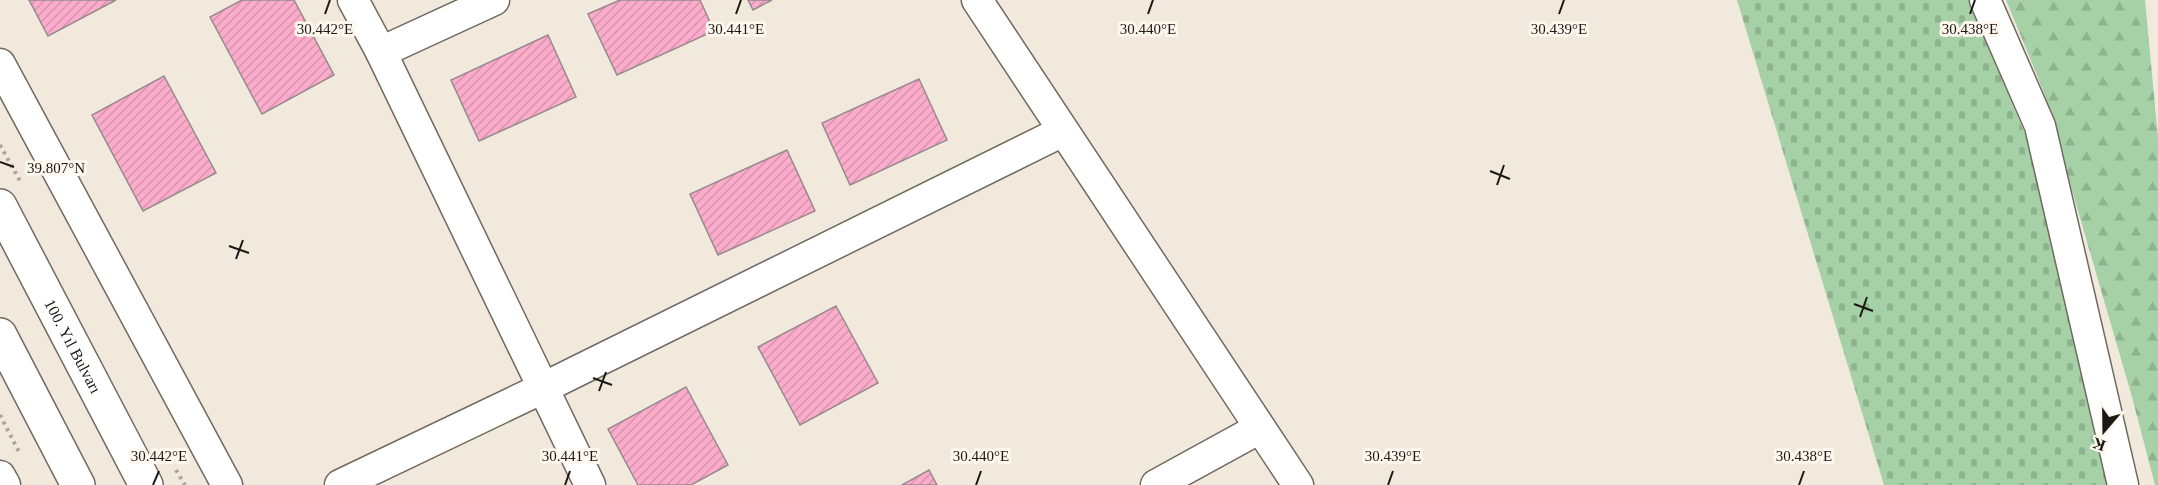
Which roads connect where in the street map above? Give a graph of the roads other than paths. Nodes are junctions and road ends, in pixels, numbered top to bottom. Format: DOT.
graph roads {
  1 [pos="353,0"];
  2 [pos="494,0"];
  3 [pos="977,0"];
  4 [pos="1985,0"];
  5 [pos="381,52"];
  6 [pos="0,64"];
  7 [pos="1063,131"];
  8 [pos="0,206"];
  9 [pos="0,335"];
  10 [pos="543,388"];
  11 [pos="1260,428"];
  12 [pos="0,476"];
  13 [pos="5,485"];
  14 [pos="78,485"];
  15 [pos="146,485"];
  16 [pos="227,485"];
  17 [pos="340,485"];
  18 [pos="590,485"];
  19 [pos="1156,485"];
  20 [pos="1298,485"];
  21 [pos="2123,485"];
  1 -- 5 [label="street"];
  2 -- 5 [label="street"];
  3 -- 7 [label="street"];
  4 -- 21 [label="street"];
  5 -- 10 [label="street"];
  6 -- 16 [label="street"];
  7 -- 10 [label="street"];
  7 -- 11 [label="street"];
  8 -- 15 [label="main road, 100. Yıl Bulvarı"];
  9 -- 14 [label="main road"];
  10 -- 17 [label="street"];
  10 -- 18 [label="street"];
  11 -- 19 [label="street"];
  11 -- 20 [label="street"];
  12 -- 13 [label="street"];
}
